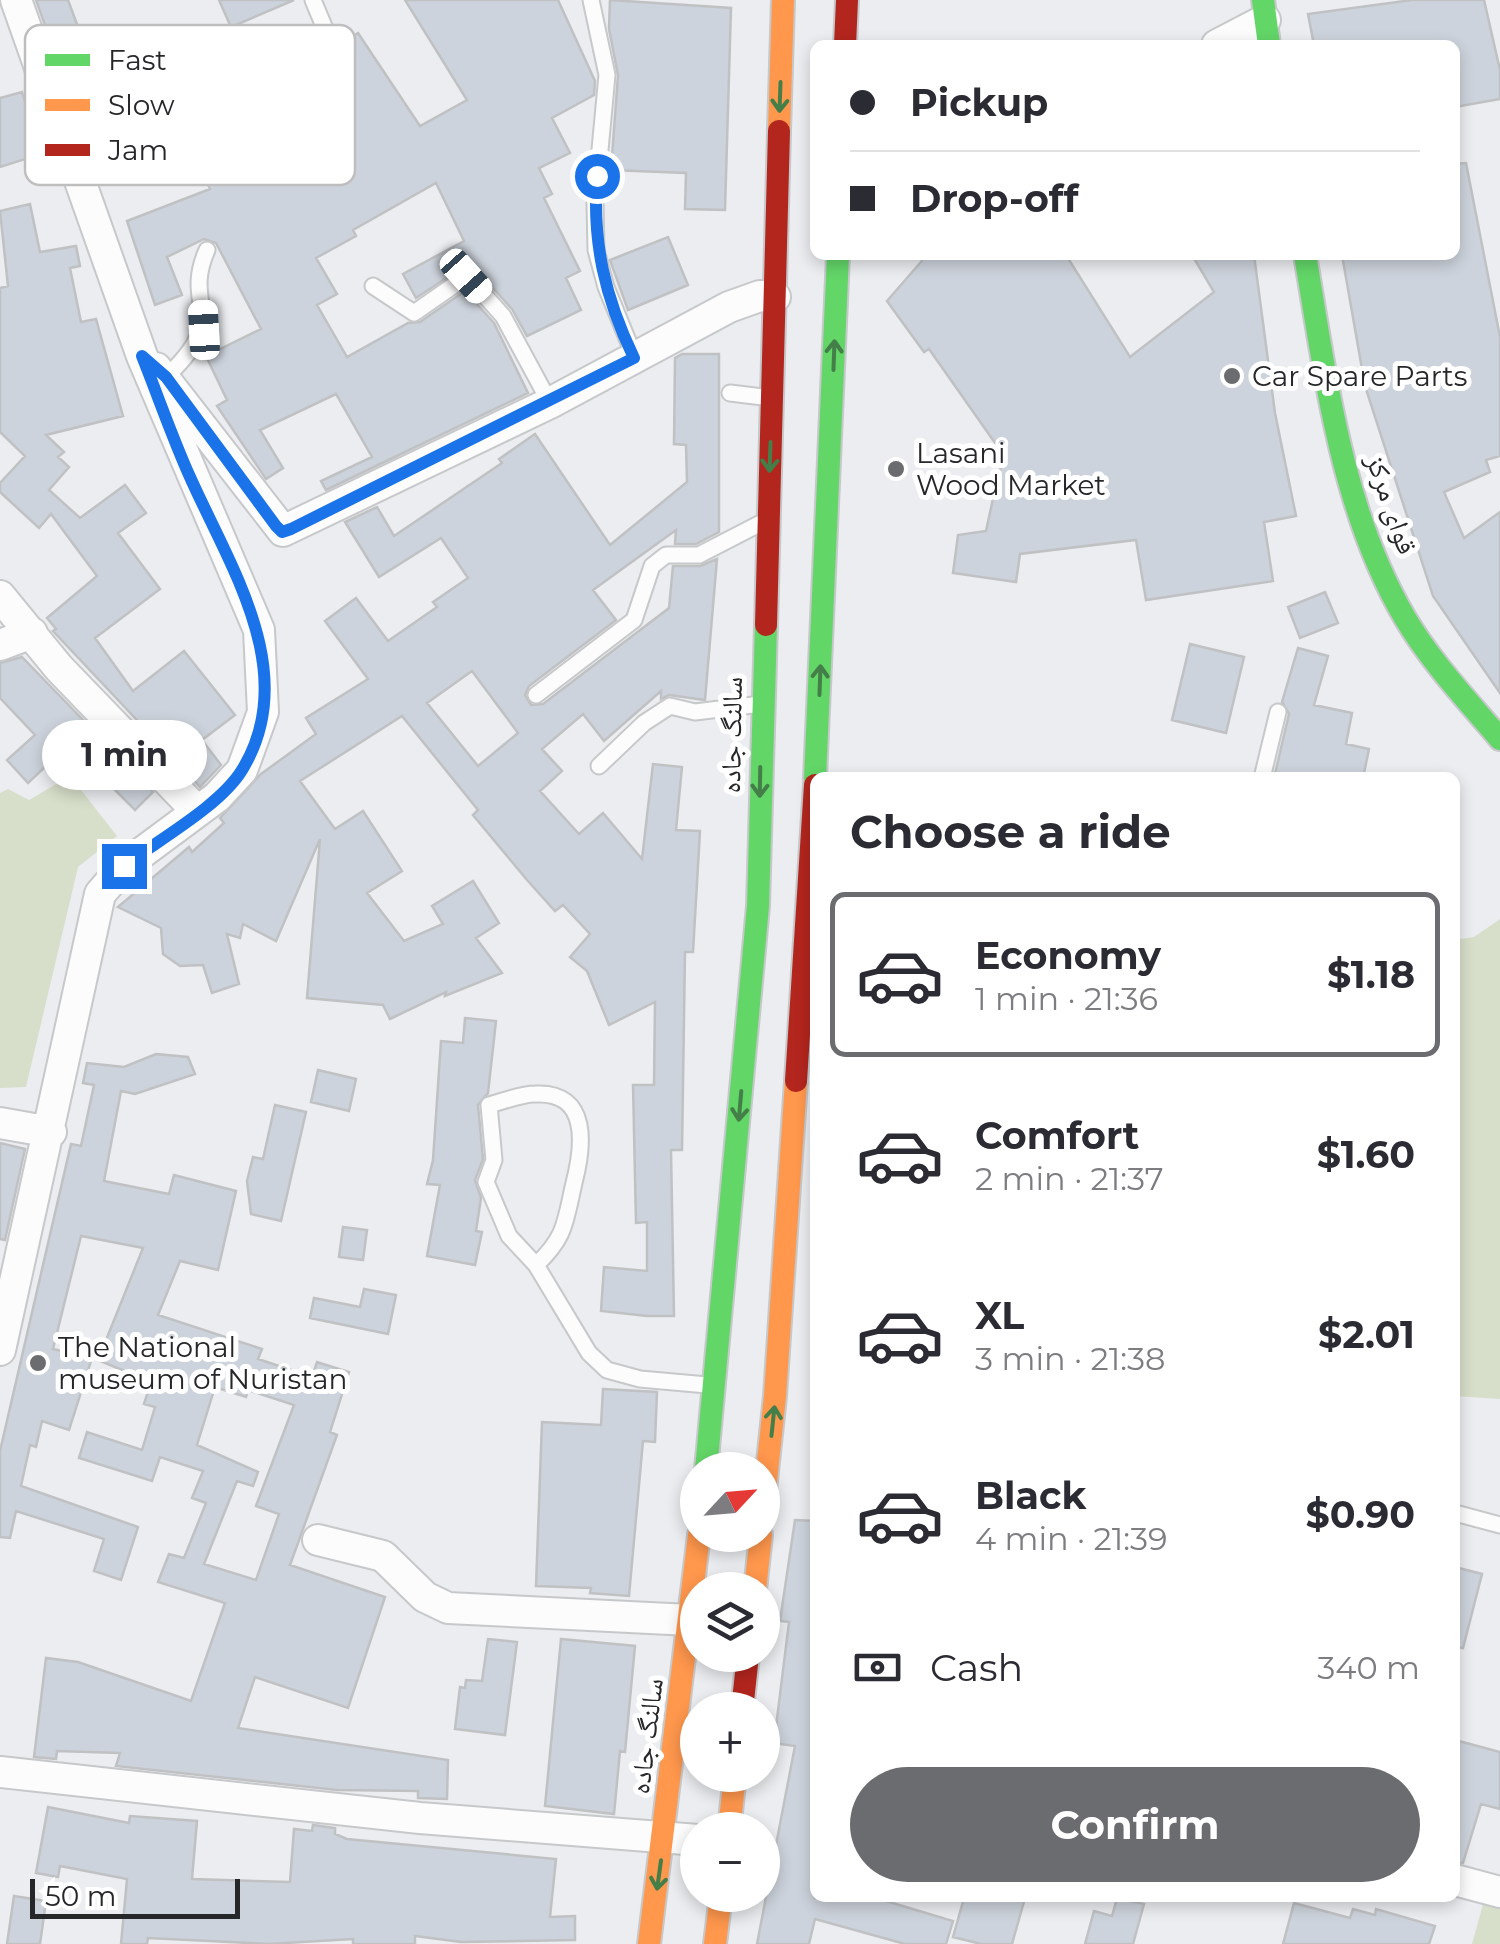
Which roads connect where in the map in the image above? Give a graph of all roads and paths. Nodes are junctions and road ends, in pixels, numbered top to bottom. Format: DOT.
graph roads {
  1 [pos="16,0"];
  2 [pos="313,0"];
  3 [pos="591,0"];
  4 [pos="783,0"];
  5 [pos="847,0"];
  6 [pos="1266,22"];
  7 [pos="25,25"];
  8 [pos="323,25"];
  9 [pos="846,40"];
  10 [pos="1228,40"];
  11 [pos="81,185"];
  12 [pos="207,250"];
  13 [pos="838,260"];
  14 [pos="1306,260"];
  15 [pos="373,286"];
  16 [pos="775,297"];
  17 [pos="142,356"];
  18 [pos="634,358"];
  19 [pos="166,377"];
  20 [pos="730,393"];
  21 [pos="772,398"];
  22 [pos="550,403"];
  23 [pos="768,521"];
  24 [pos="0,596"];
  25 [pos="32,633"];
  26 [pos="0,645"];
  27 [pos="536,695"];
  28 [pos="762,704"];
  29 [pos="1278,712"];
  30 [pos="1500,738"];
  31 [pos="599,766"];
  32 [pos="815,772"];
  33 [pos="1263,772"];
  34 [pos="197,811"];
  35 [pos="810,936"];
  36 [pos="0,1123"];
  37 [pos="51,1132"];
  38 [pos="536,1265"];
  39 [pos="0,1350"];
  40 [pos="716,1386"];
  41 [pos="708,1452"];
  42 [pos="770,1452"];
  43 [pos="1460,1513"];
  44 [pos="1500,1525"];
  45 [pos="318,1540"];
  46 [pos="680,1620"];
  47 [pos="684,1672"];
  48 [pos="0,1772"];
  49 [pos="665,1834"];
  50 [pos="680,1837"];
  51 [pos="1460,1881"];
  52 [pos="1500,1892"];
  53 [pos="719,1912"];
  54 [pos="649,1944"];
  55 [pos="715,1944"];
  1 -- 7 [label="street"];
  2 -- 8 [label="lane"];
  3 -- 18 [label="lane"];
  4 -- 16 [label="main road, سالنگ جاده, one-way"];
  5 -- 9 [label="main road"];
  6 -- 10 [label="street"];
  11 -- 17 [label="street"];
  12 -- 19 [label="lane"];
  32 -- 13 [label="main road, one-way"];
  14 -- 30 [label="main road, قوای مرکز"];
  15 -- 22 [label="lane"];
  16 -- 18 [label="street"];
  16 -- 21 [label="main road, سالنگ جاده"];
  17 -- 19 [label="street"];
  17 -- 34 [label="street"];
  18 -- 22 [label="street"];
  19 -- 22 [label="street"];
  20 -- 21 [label="lane"];
  21 -- 23 [label="main road, سالنگ جاده, one-way"];
  23 -- 27 [label="lane"];
  23 -- 28 [label="main road, سالنگ جاده"];
  24 -- 25 [label="street"];
  25 -- 26 [label="street"];
  25 -- 34 [label="street"];
  28 -- 31 [label="lane"];
  28 -- 40 [label="main road, سالنگ جاده, one-way"];
  29 -- 33 [label="lane"];
  34 -- 37 [label="street"];
  42 -- 35 [label="main road, one-way"];
  36 -- 37 [label="street"];
  37 -- 39 [label="street"];
  38 -- 38 [label="lane"];
  38 -- 40 [label="lane"];
  40 -- 41 [label="main road, سالنگ جاده"];
  43 -- 44 [label="lane"];
  45 -- 46 [label="street"];
  47 -- 49 [label="main road, سالنگ جاده"];
  48 -- 49 [label="street"];
  49 -- 50 [label="street"];
  49 -- 54 [label="main road, سالنگ جاده, one-way"];
  51 -- 52 [label="street"];
  53 -- 55 [label="main road"];
}
